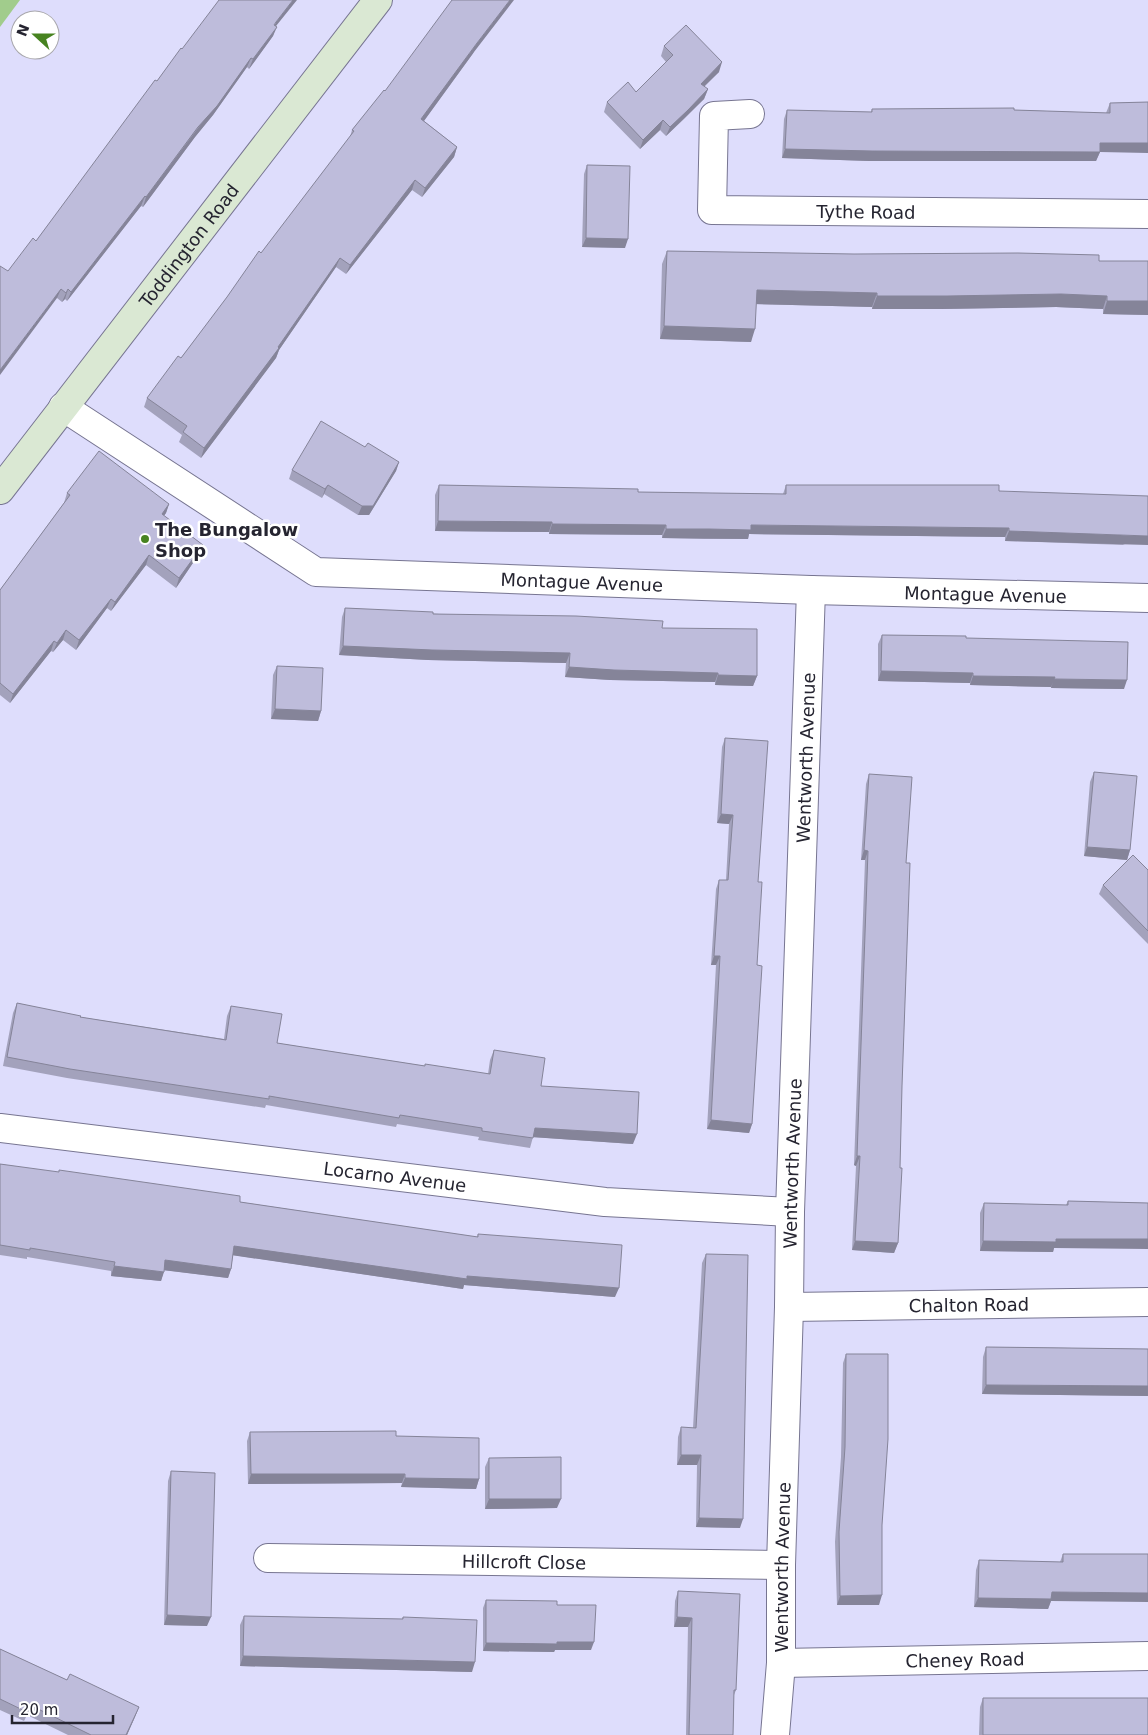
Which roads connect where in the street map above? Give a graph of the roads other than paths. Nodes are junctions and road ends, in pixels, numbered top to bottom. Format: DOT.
graph roads {
  1 [pos="378,0"];
  2 [pos="750,114"];
  3 [pos="1148,214"];
  4 [pos="63,407"];
  5 [pos="0,490"];
  6 [pos="811,590"];
  7 [pos="1148,598"];
  8 [pos="0,1128"];
  9 [pos="790,1212"];
  10 [pos="1148,1302"];
  11 [pos="789,1307"];
  12 [pos="268,1558"];
  13 [pos="780,1565"];
  14 [pos="1148,1656"];
  15 [pos="781,1662"];
  16 [pos="775,1735"];
  1 -- 4 [label="main road, Toddington Road"];
  2 -- 3 [label="street, Tythe Road"];
  4 -- 5 [label="main road, Toddington Road"];
  4 -- 6 [label="street, Montague Avenue"];
  6 -- 7 [label="street, Montague Avenue"];
  6 -- 9 [label="street, Wentworth Avenue"];
  8 -- 9 [label="street, Locarno Avenue"];
  9 -- 11 [label="street, Wentworth Avenue"];
  10 -- 11 [label="street, Chalton Road"];
  11 -- 13 [label="street, Wentworth Avenue"];
  12 -- 13 [label="street, Hillcroft Close"];
  13 -- 15 [label="street, Wentworth Avenue"];
  14 -- 15 [label="street, Cheney Road"];
  15 -- 16 [label="street, Wentworth Avenue"];
}
